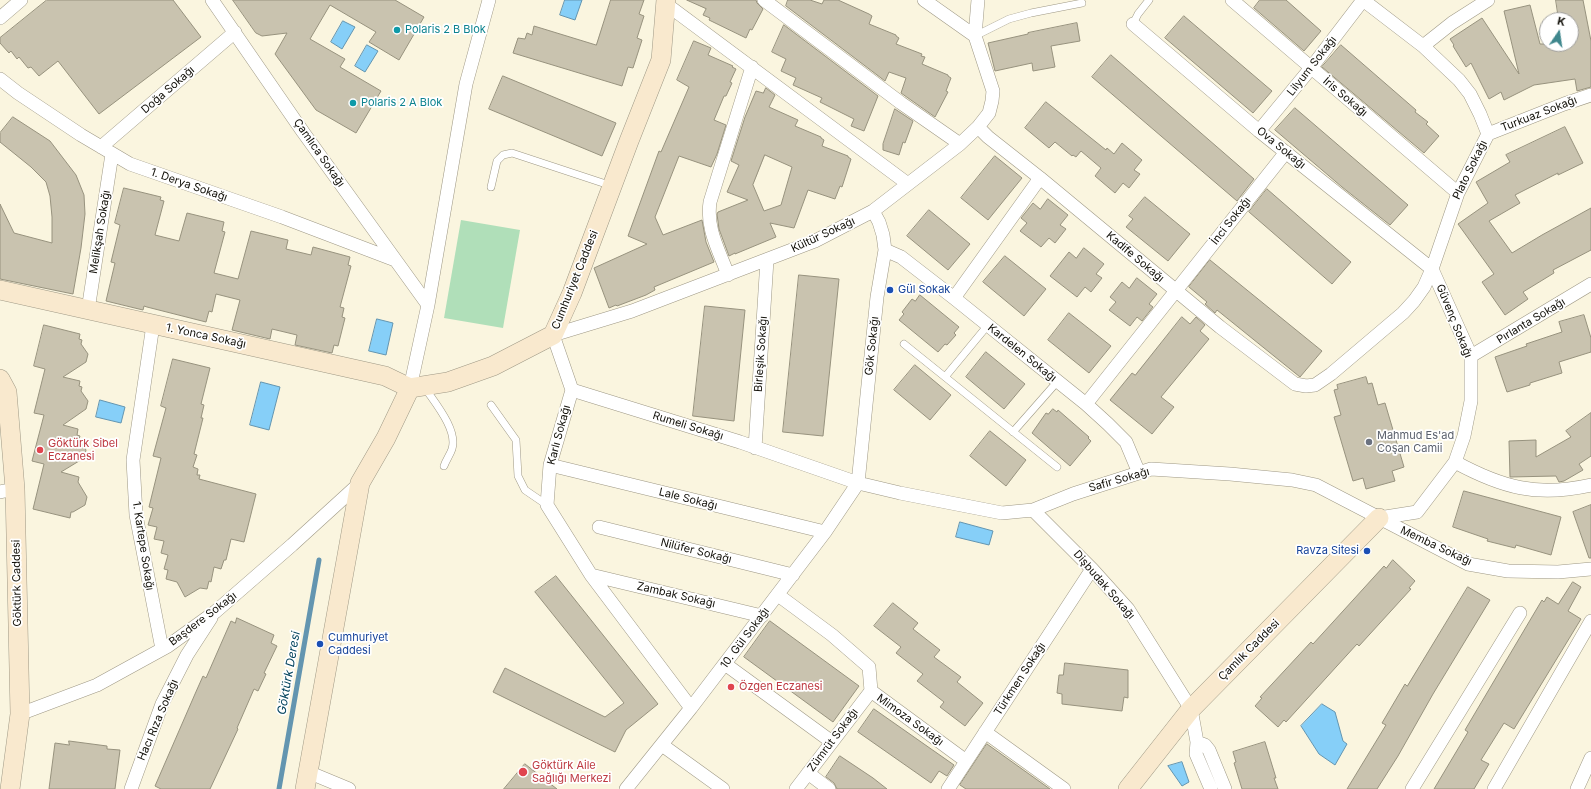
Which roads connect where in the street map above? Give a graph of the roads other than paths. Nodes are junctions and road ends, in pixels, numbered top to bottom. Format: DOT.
graph roads {
  1 [pos="21,0"];
  2 [pos="212,0"];
  3 [pos="489,0"];
  4 [pos="764,0"];
  5 [pos="924,0"];
  6 [pos="978,0"];
  7 [pos="1149,0"];
  8 [pos="1232,0"];
  9 [pos="1363,0"];
  10 [pos="1488,0"];
  11 [pos="666,2"];
  12 [pos="1082,3"];
  13 [pos="0,18"];
  14 [pos="1133,24"];
  15 [pos="234,32"];
  16 [pos="976,36"];
  17 [pos="1423,46"];
  18 [pos="752,67"];
  19 [pos="1311,68"];
  20 [pos="0,79"];
  21 [pos="1591,95"];
  22 [pos="978,127"];
  23 [pos="1259,131"];
  24 [pos="1488,134"];
  25 [pos="960,144"];
  26 [pos="107,151"];
  27 [pos="1286,152"];
  28 [pos="1040,178"];
  29 [pos="908,184"];
  30 [pos="612,186"];
  31 [pos="491,187"];
  32 [pos="1458,193"];
  33 [pos="874,211"];
  34 [pos="885,250"];
  35 [pos="395,260"];
  36 [pos="767,260"];
  37 [pos="1432,269"];
  38 [pos="728,274"];
  39 [pos="1591,284"];
  40 [pos="0,290"];
  41 [pos="1176,290"];
  42 [pos="954,298"];
  43 [pos="428,305"];
  44 [pos="88,310"];
  45 [pos="153,324"];
  46 [pos="988,325"];
  47 [pos="553,335"];
  48 [pos="904,344"];
  49 [pos="1471,356"];
  50 [pos="945,377"];
  51 [pos="0,379"];
  52 [pos="1057,382"];
  53 [pos="1295,384"];
  54 [pos="417,387"];
  55 [pos="572,390"];
  56 [pos="1086,404"];
  57 [pos="491,405"];
  58 [pos="1013,432"];
  59 [pos="755,448"];
  60 [pos="1455,462"];
  61 [pos="550,465"];
  62 [pos="444,466"];
  63 [pos="1057,467"];
  64 [pos="1139,473"];
  65 [pos="858,482"];
  66 [pos="360,483"];
  67 [pos="1591,484"];
  68 [pos="7,491"];
  69 [pos="547,505"];
  70 [pos="1033,510"];
  71 [pos="1379,518"];
  72 [pos="599,527"];
  73 [pos="826,532"];
  74 [pos="1092,569"];
  75 [pos="1591,569"];
  76 [pos="591,575"];
  77 [pos="793,575"];
  78 [pos="778,595"];
  79 [pos="215,612"];
  80 [pos="1520,613"];
  81 [pos="762,616"];
  82 [pos="1591,621"];
  83 [pos="162,649"];
  84 [pos="725,664"];
  85 [pos="871,691"];
  86 [pos="691,708"];
  87 [pos="1191,709"];
  88 [pos="20,714"];
  89 [pos="985,732"];
  90 [pos="832,742"];
  91 [pos="1197,742"];
  92 [pos="662,745"];
  93 [pos="1591,758"];
  94 [pos="966,761"];
  95 [pos="808,773"];
  96 [pos="306,780"];
  97 [pos="10,789"];
  98 [pos="131,789"];
  99 [pos="349,789"];
  100 [pos="626,789"];
  101 [pos="723,789"];
  102 [pos="796,789"];
  103 [pos="829,789"];
  104 [pos="948,789"];
  105 [pos="1064,789"];
  106 [pos="1128,789"];
  107 [pos="1211,789"];
  108 [pos="1225,789"];
  109 [pos="1412,789"];
  110 [pos="1494,789"];
  111 [pos="1577,789"];
  1 -- 13 [label="street"];
  2 -- 15 [label="street, Çamlıca Sokağı"];
  3 -- 43 [label="street"];
  4 -- 25 [label="street"];
  5 -- 16 [label="street"];
  6 -- 16 [label="street"];
  7 -- 14 [label="lane"];
  8 -- 19 [label="street, İris Sokağı"];
  9 -- 17 [label="street, Plato Sokağı"];
  9 -- 19 [label="street, Lilyum Sokağı"];
  10 -- 17 [label="street"];
  11 -- 18 [label="street"];
  11 -- 30 [label="main road, Cumhuriyet Caddesi"];
  12 -- 16 [label="lane"];
  14 -- 23 [label="street, Ova Sokağı"];
  15 -- 26 [label="street, Doğa Sokağı"];
  15 -- 35 [label="street, Çamlıca Sokağı"];
  16 -- 22 [label="street, Kültür Sokağı"];
  17 -- 24 [label="street, Plato Sokağı"];
  18 -- 29 [label="street"];
  18 -- 38 [label="street"];
  19 -- 23 [label="street, Lilyum Sokağı"];
  19 -- 32 [label="street, İris Sokağı"];
  20 -- 26 [label="street, 1. Derya Sokağı"];
  21 -- 24 [label="street, Turkuaz Sokağı"];
  22 -- 25 [label="street, Kültür Sokağı"];
  22 -- 28 [label="street, Kadife Sokağı"];
  23 -- 27 [label="street, Ova Sokağı"];
  24 -- 32 [label="street, Plato Sokağı"];
  25 -- 29 [label="street, Kültür Sokağı"];
  26 -- 35 [label="street, 1. Derya Sokağı"];
  26 -- 44 [label="street, Melikşah Sokağı"];
  27 -- 37 [label="street, Ova Sokağı"];
  27 -- 41 [label="street, İnci Sokağı"];
  28 -- 41 [label="street, Kadife Sokağı"];
  28 -- 42 [label="street"];
  29 -- 33 [label="street, Kültür Sokağı"];
  30 -- 31 [label="lane"];
  30 -- 47 [label="main road, Cumhuriyet Caddesi"];
  32 -- 37 [label="street, Plato Sokağı"];
  33 -- 34 [label="street, Gök Sokağı"];
  33 -- 36 [label="street, Kültür Sokağı"];
  34 -- 42 [label="street, Kardelen Sokağı"];
  34 -- 65 [label="street, Gök Sokağı"];
  35 -- 43 [label="street, Çamlıca Sokağı"];
  36 -- 38 [label="street, Kültür Sokağı"];
  36 -- 59 [label="street, Birleşik Sokağı"];
  37 -- 49 [label="street, Güvenç Sokağı"];
  37 -- 53 [label="street, Plato Sokağı"];
  38 -- 47 [label="street, Kültür Sokağı"];
  39 -- 49 [label="street, Pırlanta Sokağı"];
  40 -- 44 [label="main road, 1. Yonca Sokağı"];
  41 -- 53 [label="street, Kadife Sokağı"];
  41 -- 56 [label="street, İnci Sokağı"];
  42 -- 46 [label="street, Kardelen Sokağı"];
  43 -- 54 [label="street"];
  44 -- 45 [label="main road, 1. Yonca Sokağı"];
  45 -- 54 [label="main road, 1. Yonca Sokağı"];
  45 -- 83 [label="street, 1. Kartepe Sokağı"];
  46 -- 50 [label="lane"];
  46 -- 52 [label="street, Kardelen Sokağı"];
  47 -- 54 [label="main road, Cumhuriyet Caddesi"];
  47 -- 55 [label="street"];
  48 -- 50 [label="lane"];
  49 -- 60 [label="street, Güvenç Sokağı"];
  50 -- 58 [label="lane"];
  51 -- 68 [label="main road, Göktürk Caddesi"];
  52 -- 56 [label="street, Kardelen Sokağı"];
  52 -- 58 [label="lane"];
  54 -- 62 [label="lane"];
  54 -- 66 [label="main road"];
  55 -- 59 [label="street, Rumeli Sokağı"];
  55 -- 61 [label="street, Karlı Sokağı"];
  56 -- 64 [label="street, Kardelen Sokağı"];
  57 -- 69 [label="lane"];
  58 -- 63 [label="lane"];
  59 -- 65 [label="street, Rumeli Sokağı"];
  60 -- 67 [label="street"];
  60 -- 71 [label="street, Güvenç Sokağı"];
  61 -- 69 [label="street, Karlı Sokağı"];
  61 -- 73 [label="street, Lale Sokağı"];
  64 -- 70 [label="street, Safir Sokağı"];
  64 -- 71 [label="street, Safir Sokağı"];
  65 -- 70 [label="street, Safir Sokağı"];
  65 -- 73 [label="street, 10. Gül Sokağı"];
  66 -- 79 [label="street, Başdere Sokağı"];
  66 -- 96 [label="main road"];
  68 -- 88 [label="main road, Göktürk Caddesi"];
  69 -- 76 [label="street"];
  70 -- 74 [label="street, Dişbudak Sokağı"];
  71 -- 75 [label="street, Memba Sokağı"];
  71 -- 87 [label="main road, Çamlık Caddesi"];
  72 -- 77 [label="street, Nilüfer Sokağı"];
  73 -- 77 [label="street, 10. Gül Sokağı"];
  74 -- 87 [label="street, Dişbudak Sokağı"];
  74 -- 89 [label="street, Türkmen Sokağı"];
  76 -- 81 [label="street, Zambak Sokağı"];
  76 -- 86 [label="street"];
  77 -- 78 [label="street, 10. Gül Sokağı"];
  78 -- 81 [label="street, 10. Gül Sokağı"];
  78 -- 85 [label="street, Mimoza Sokağı"];
  79 -- 83 [label="street, Başdere Sokağı"];
  79 -- 98 [label="street, Hacı Rıza Sokağı"];
  80 -- 109 [label="street"];
  81 -- 84 [label="street, 10. Gül Sokağı"];
  82 -- 110 [label="street"];
  83 -- 88 [label="street, Başdere Sokağı"];
  84 -- 86 [label="street, 10. Gül Sokağı"];
  84 -- 90 [label="street"];
  85 -- 90 [label="street, Zümrüt Sokağı"];
  85 -- 94 [label="street, Mimoza Sokağı"];
  86 -- 92 [label="street, 10. Gül Sokağı"];
  87 -- 91 [label="street"];
  87 -- 106 [label="main road, Çamlık Caddesi"];
  88 -- 97 [label="main road, Göktürk Caddesi"];
  89 -- 94 [label="street, Türkmen Sokağı"];
  89 -- 105 [label="street"];
  90 -- 95 [label="street, Zümrüt Sokağı"];
  91 -- 107 [label="street"];
  91 -- 108 [label="street"];
  92 -- 100 [label="street, 10. Gül Sokağı"];
  92 -- 101 [label="street"];
  93 -- 111 [label="street"];
  94 -- 104 [label="street, Türkmen Sokağı"];
  95 -- 102 [label="street, Zümrüt Sokağı"];
  95 -- 103 [label="street"];
  96 -- 99 [label="street"];
}
